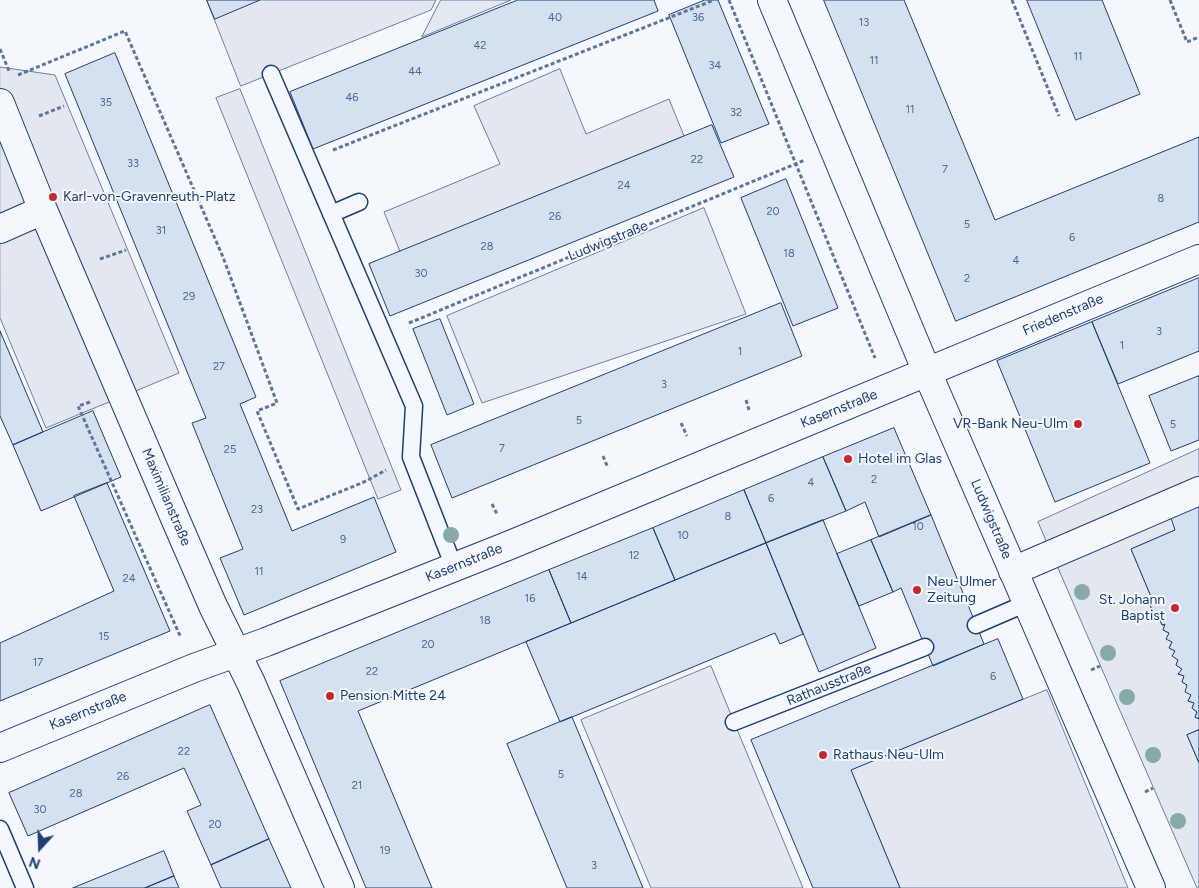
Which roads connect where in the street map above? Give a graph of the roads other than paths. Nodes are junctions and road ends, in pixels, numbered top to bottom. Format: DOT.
graph roads {
  1 [pos="772,0"];
  2 [pos="271,74"];
  3 [pos="0,103"];
  4 [pos="360,202"];
  5 [pos="43,210"];
  6 [pos="331,214"];
  7 [pos="0,229"];
  8 [pos="1199,259"];
  9 [pos="927,372"];
  10 [pos="1199,491"];
  11 [pos="454,567"];
  12 [pos="1013,571"];
  13 [pos="1027,603"];
  14 [pos="976,625"];
  15 [pos="925,647"];
  16 [pos="237,653"];
  17 [pos="734,722"];
  18 [pos="0,748"];
  19 [pos="0,829"];
  20 [pos="25,888"];
  21 [pos="340,888"];
  22 [pos="1150,888"];
  1 -- 9 [label="street, Ludwigstraße"];
  2 -- 6 [label="lane"];
  3 -- 5 [label="street, Maximilianstraße"];
  4 -- 6 [label="lane"];
  5 -- 7 [label="street"];
  5 -- 16 [label="street, Maximilianstraße"];
  6 -- 11 [label="lane"];
  8 -- 9 [label="street, Friedenstraße"];
  9 -- 11 [label="street, Kasernstraße"];
  9 -- 12 [label="street, Ludwigstraße"];
  10 -- 12 [label="street"];
  11 -- 16 [label="street, Kasernstraße"];
  12 -- 13 [label="street, Ludwigstraße"];
  13 -- 14 [label="lane"];
  13 -- 22 [label="street, Ludwigstraße"];
  15 -- 17 [label="lane, Rathausstraße"];
  16 -- 18 [label="street, Kasernstraße"];
  16 -- 21 [label="street, Maximilianstraße"];
  19 -- 20 [label="lane"];
}
